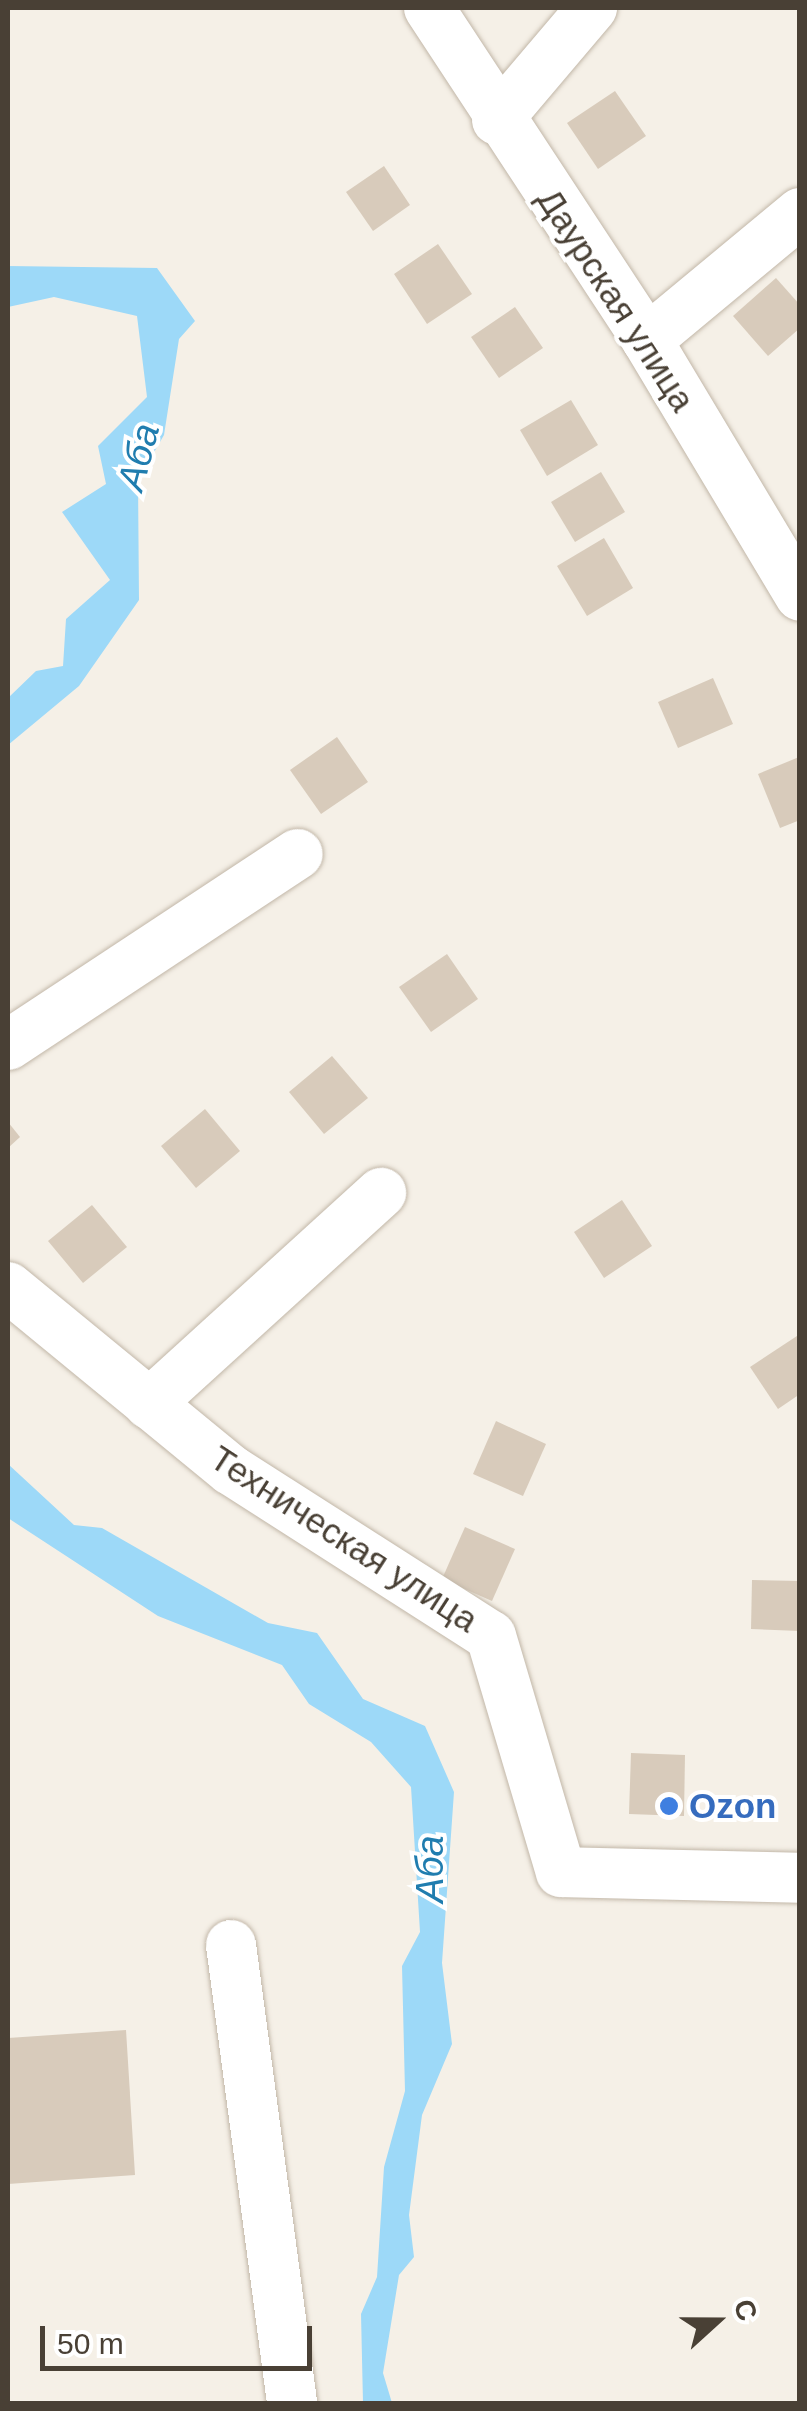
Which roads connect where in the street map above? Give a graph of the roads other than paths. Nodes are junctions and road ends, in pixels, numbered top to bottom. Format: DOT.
graph roads {
  1 [pos="429,8"];
  2 [pos="592,8"];
  3 [pos="497,120"];
  4 [pos="800,214"];
  5 [pos="647,340"];
  6 [pos="800,596"];
  7 [pos="298,854"];
  8 [pos="8,1044"];
  9 [pos="381,1193"];
  10 [pos="8,1287"];
  11 [pos="149,1404"];
  12 [pos="800,1878"];
  13 [pos="230,1945"];
  14 [pos="292,2404"];
  1 -- 3 [label="street, Даурская улица"];
  2 -- 3 [label="street"];
  3 -- 5 [label="street, Даурская улица"];
  4 -- 5 [label="street"];
  5 -- 6 [label="street, Даурская улица"];
  7 -- 8 [label="street"];
  9 -- 11 [label="street"];
  10 -- 11 [label="street, Техническая улица"];
  11 -- 12 [label="street, Техническая улица"];
  13 -- 14 [label="street"];
}
